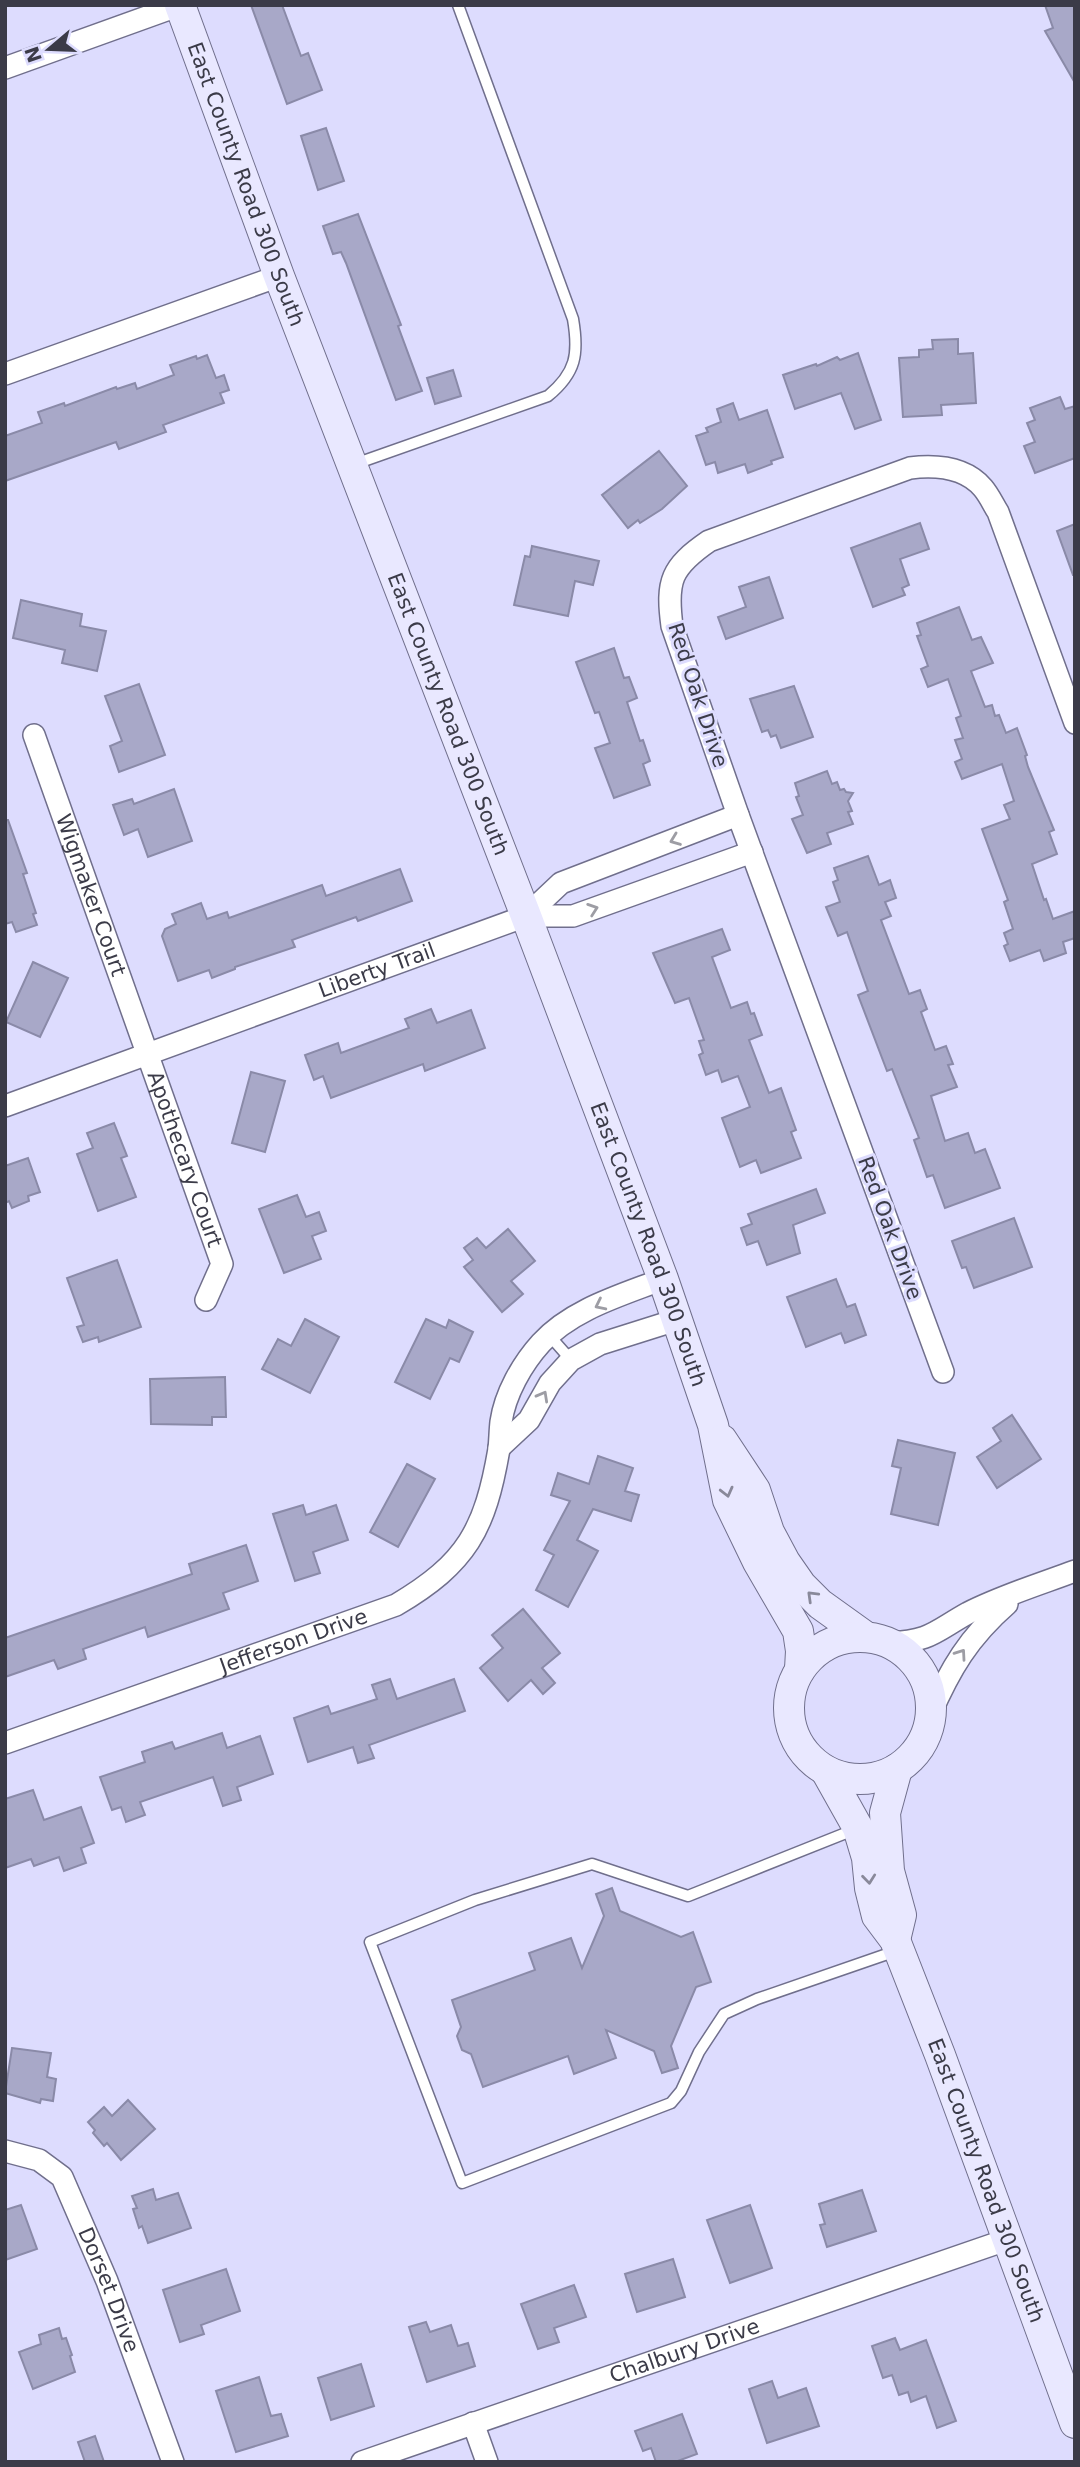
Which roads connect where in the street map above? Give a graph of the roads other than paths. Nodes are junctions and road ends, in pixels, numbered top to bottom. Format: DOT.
graph roads {
  1 [pos="180,5"];
  2 [pos="458,5"];
  3 [pos="5,68"];
  4 [pos="279,276"];
  5 [pos="5,374"];
  6 [pos="352,465"];
  7 [pos="1075,723"];
  8 [pos="34,735"];
  9 [pos="738,816"];
  10 [pos="752,852"];
  11 [pos="526,916"];
  12 [pos="147,1055"];
  13 [pos="5,1106"];
  14 [pos="663,1279"];
  15 [pos="206,1300"];
  16 [pos="676,1320"];
  17 [pos="549,1335"];
  18 [pos="571,1360"];
  19 [pos="943,1372"];
  20 [pos="713,1425"];
  21 [pos="499,1448"];
  22 [pos="1075,1571"];
  23 [pos="1022,1591"];
  24 [pos="877,1640"];
  25 [pos="800,1669"];
  26 [pos="930,1715"];
  27 [pos="5,1743"];
  28 [pos="897,1769"];
  29 [pos="827,1771"];
  30 [pos="858,1828"];
  31 [pos="897,1945"];
  32 [pos="5,2151"];
  33 [pos="1006,2240"];
  34 [pos="473,2423"];
  35 [pos="1075,2423"];
  36 [pos="173,2462"];
  37 [pos="362,2462"];
  38 [pos="487,2462"];
  1 -- 3 [label="street"];
  1 -- 4 [label="street, East County Road 300 South"];
  2 -- 6 [label="lane"];
  4 -- 5 [label="street"];
  4 -- 6 [label="street, East County Road 300 South"];
  6 -- 11 [label="street, East County Road 300 South"];
  7 -- 9 [label="street, Red Oak Drive"];
  8 -- 12 [label="street, Wigmaker Court"];
  9 -- 10 [label="street, Red Oak Drive"];
  9 -- 11 [label="street, Liberty Trail, one-way"];
  11 -- 10 [label="street, one-way"];
  10 -- 19 [label="street, Red Oak Drive"];
  11 -- 12 [label="street, Liberty Trail"];
  11 -- 14 [label="street, East County Road 300 South"];
  12 -- 13 [label="street, Liberty Trail"];
  12 -- 15 [label="street, Apothecary Court"];
  14 -- 16 [label="street, East County Road 300 South"];
  14 -- 17 [label="street, Jefferson Drive, one-way"];
  16 -- 18 [label="street"];
  16 -- 20 [label="street, East County Road 300 South"];
  17 -- 18 [label="lane"];
  17 -- 21 [label="street, Jefferson Drive"];
  21 -- 18 [label="street, one-way"];
  24 -- 20 [label="street, East County Road 300 South, one-way"];
  20 -- 25 [label="street, East County Road 300 South, one-way"];
  21 -- 27 [label="street, Jefferson Drive"];
  22 -- 23 [label="street"];
  23 -- 24 [label="street"];
  26 -- 23 [label="street, one-way"];
  24 -- 25 [label="street"];
  24 -- 26 [label="street"];
  25 -- 29 [label="street"];
  26 -- 28 [label="street"];
  28 -- 29 [label="street"];
  28 -- 31 [label="street, East County Road 300 South"];
  29 -- 30 [label="street, East County Road 300 South"];
  30 -- 31 [label="street, East County Road 300 South, one-way"];
  30 -- 31 [label="lane"];
  31 -- 33 [label="street, East County Road 300 South"];
  32 -- 36 [label="street, Dorset Drive"];
  33 -- 34 [label="street, Chalbury Drive"];
  33 -- 35 [label="street, East County Road 300 South"];
  34 -- 37 [label="street, Chalbury Drive"];
  34 -- 38 [label="street"];
}
